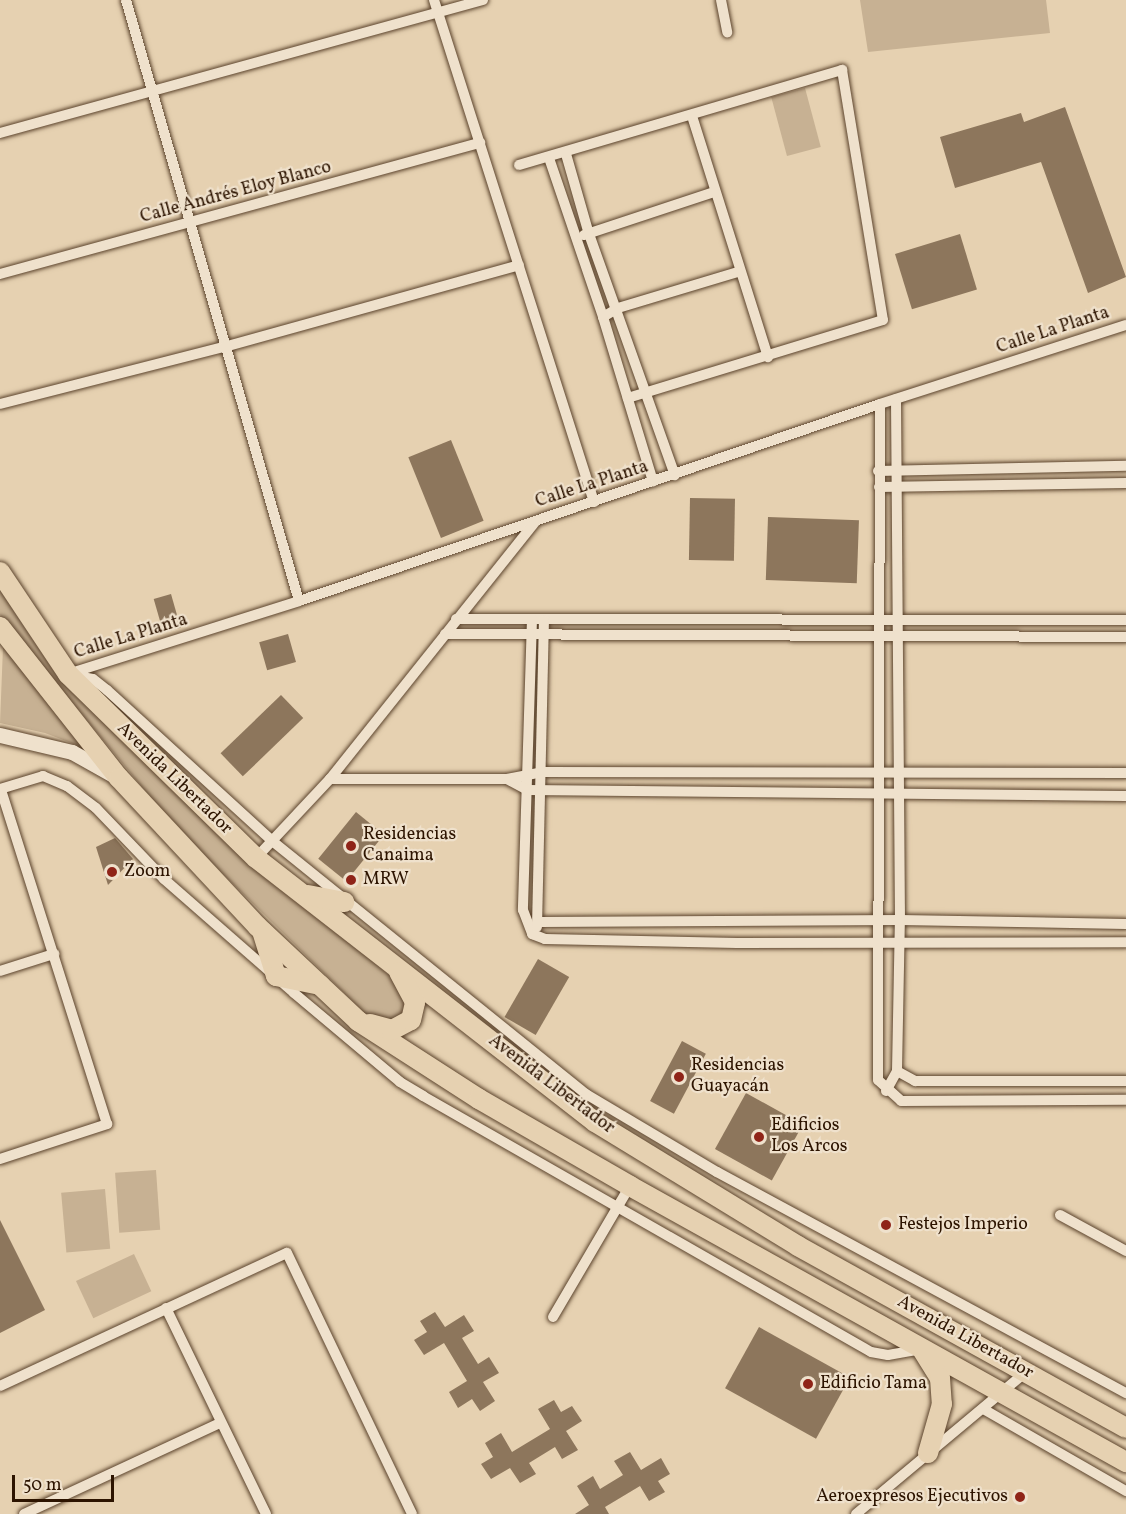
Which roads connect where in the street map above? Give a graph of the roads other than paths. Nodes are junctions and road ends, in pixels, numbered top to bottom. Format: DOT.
graph roads {
  1 [pos="126,0"];
  2 [pos="434,0"];
  3 [pos="483,0"];
  4 [pos="722,0"];
  5 [pos="438,13"];
  6 [pos="727,32"];
  7 [pos="152,91"];
  8 [pos="692,116"];
  9 [pos="0,133"];
  10 [pos="480,143"];
  11 [pos="566,154"];
  12 [pos="549,158"];
  13 [pos="519,165"];
  14 [pos="714,192"];
  15 [pos="188,224"];
  16 [pos="589,234"];
  17 [pos="575,237"];
  18 [pos="519,265"];
  19 [pos="738,272"];
  20 [pos="0,274"];
  21 [pos="618,308"];
  22 [pos="603,316"];
  23 [pos="1126,326"];
  24 [pos="224,347"];
  25 [pos="768,357"];
  26 [pos="644,394"];
  27 [pos="628,398"];
  28 [pos="896,399"];
  29 [pos="0,404"];
  30 [pos="880,404"];
  31 [pos="1126,466"];
  32 [pos="896,469"];
  33 [pos="878,471"];
  34 [pos="675,475"];
  35 [pos="652,482"];
  36 [pos="1126,483"];
  37 [pos="895,486"];
  38 [pos="879,487"];
  39 [pos="594,502"];
  40 [pos="536,520"];
  41 [pos="0,562"];
  42 [pos="0,572"];
  43 [pos="299,601"];
  44 [pos="27,606"];
  45 [pos="456,619"];
  46 [pos="538,620"];
  47 [pos="880,620"];
  48 [pos="899,620"];
  49 [pos="1126,620"];
  50 [pos="0,627"];
  51 [pos="445,634"];
  52 [pos="538,636"];
  53 [pos="880,636"];
  54 [pos="900,636"];
  55 [pos="1126,637"];
  56 [pos="68,674"];
  57 [pos="0,735"];
  58 [pos="542,772"];
  59 [pos="880,772"];
  60 [pos="527,773"];
  61 [pos="902,773"];
  62 [pos="1126,773"];
  63 [pos="119,778"];
  64 [pos="330,779"];
  65 [pos="507,779"];
  66 [pos="0,789"];
  67 [pos="528,790"];
  68 [pos="541,790"];
  69 [pos="902,793"];
  70 [pos="881,794"];
  71 [pos="1126,795"];
  72 [pos="271,840"];
  73 [pos="256,858"];
  74 [pos="306,894"];
  75 [pos="344,902"];
  76 [pos="880,920"];
  77 [pos="900,920"];
  78 [pos="540,922"];
  79 [pos="735,922"];
  80 [pos="1126,924"];
  81 [pos="262,931"];
  82 [pos="531,934"];
  83 [pos="1126,942"];
  84 [pos="737,943"];
  85 [pos="879,944"];
  86 [pos="899,944"];
  87 [pos="54,954"];
  88 [pos="396,966"];
  89 [pos="0,971"];
  90 [pos="276,976"];
  91 [pos="320,985"];
  92 [pos="358,1021"];
  93 [pos="897,1071"];
  94 [pos="1126,1081"];
  95 [pos="886,1091"];
  96 [pos="1126,1100"];
  97 [pos="0,1159"];
  98 [pos="630,1186"];
  99 [pos="619,1205"];
  100 [pos="1060,1215"];
  101 [pos="1126,1251"];
  102 [pos="166,1308"];
  103 [pos="553,1317"];
  104 [pos="921,1349"];
  105 [pos="1026,1372"];
  106 [pos="0,1386"];
  107 [pos="1126,1393"];
  108 [pos="1002,1394"];
  109 [pos="985,1410"];
  110 [pos="220,1423"];
  111 [pos="1126,1428"];
  112 [pos="928,1453"];
  113 [pos="1126,1462"];
  114 [pos="1126,1491"];
  115 [pos="24,1514"];
  116 [pos="267,1514"];
  117 [pos="412,1514"];
  118 [pos="856,1514"];
  1 -- 7 [label="street"];
  2 -- 5 [label="street"];
  3 -- 5 [label="street"];
  4 -- 6 [label="street"];
  5 -- 7 [label="street"];
  5 -- 10 [label="street"];
  7 -- 9 [label="street"];
  7 -- 15 [label="street"];
  8 -- 11 [label="street"];
  8 -- 14 [label="street"];
  8 -- 25 [label="street"];
  10 -- 15 [label="street, Calle Andrés Eloy Blanco"];
  10 -- 18 [label="street"];
  11 -- 12 [label="street"];
  11 -- 16 [label="street"];
  12 -- 13 [label="street"];
  12 -- 17 [label="street"];
  14 -- 16 [label="street"];
  14 -- 19 [label="street"];
  15 -- 20 [label="street, Calle Andrés Eloy Blanco"];
  15 -- 24 [label="street"];
  16 -- 17 [label="street"];
  16 -- 21 [label="street"];
  17 -- 22 [label="street"];
  18 -- 24 [label="street"];
  18 -- 39 [label="street"];
  19 -- 21 [label="street"];
  19 -- 25 [label="street"];
  21 -- 22 [label="street"];
  21 -- 26 [label="street"];
  22 -- 27 [label="street"];
  23 -- 28 [label="street, Calle La Planta"];
  24 -- 29 [label="street"];
  24 -- 43 [label="street"];
  25 -- 26 [label="street"];
  26 -- 27 [label="street"];
  26 -- 34 [label="street"];
  27 -- 35 [label="street"];
  28 -- 30 [label="street, Calle La Planta"];
  28 -- 32 [label="street"];
  30 -- 33 [label="street"];
  30 -- 34 [label="street, Calle La Planta"];
  31 -- 32 [label="street"];
  32 -- 33 [label="street"];
  32 -- 37 [label="street"];
  33 -- 38 [label="street"];
  34 -- 35 [label="street, Calle La Planta"];
  35 -- 39 [label="street, Calle La Planta"];
  36 -- 37 [label="street"];
  37 -- 38 [label="street"];
  37 -- 48 [label="street"];
  38 -- 47 [label="street"];
  39 -- 40 [label="street, Calle La Planta"];
  40 -- 43 [label="street, Calle La Planta"];
  40 -- 45 [label="street"];
  41 -- 44 [label="street, Avenida Libertador"];
  42 -- 44 [label="highway, Avenida Libertador"];
  43 -- 56 [label="street, Calle La Planta"];
  44 -- 56 [label="highway, Avenida Libertador"];
  45 -- 46 [label="street"];
  45 -- 51 [label="street"];
  46 -- 47 [label="street"];
  46 -- 52 [label="street"];
  47 -- 48 [label="street"];
  47 -- 53 [label="street"];
  48 -- 49 [label="street"];
  48 -- 54 [label="street"];
  50 -- 63 [label="highway, Avenida Libertador"];
  51 -- 52 [label="street"];
  51 -- 64 [label="street"];
  52 -- 53 [label="street"];
  52 -- 58 [label="street"];
  52 -- 60 [label="street"];
  53 -- 54 [label="street"];
  53 -- 59 [label="street"];
  54 -- 55 [label="street"];
  54 -- 61 [label="street"];
  56 -- 72 [label="street, Avenida Libertador"];
  56 -- 73 [label="highway, Avenida Libertador"];
  57 -- 63 [label="street"];
  58 -- 59 [label="street"];
  58 -- 60 [label="street"];
  58 -- 68 [label="street"];
  59 -- 61 [label="street"];
  59 -- 70 [label="street"];
  60 -- 65 [label="street"];
  60 -- 67 [label="street"];
  61 -- 62 [label="street"];
  61 -- 69 [label="street"];
  63 -- 81 [label="highway, Avenida Libertador"];
  64 -- 65 [label="street"];
  64 -- 72 [label="street"];
  65 -- 67 [label="street"];
  66 -- 87 [label="street"];
  66 -- 90 [label="street, Avenida Libertador"];
  67 -- 68 [label="street"];
  67 -- 82 [label="street"];
  68 -- 70 [label="street"];
  68 -- 78 [label="street"];
  69 -- 70 [label="street"];
  69 -- 71 [label="street"];
  69 -- 77 [label="street"];
  70 -- 76 [label="street"];
  72 -- 73 [label="street"];
  72 -- 75 [label="street, Avenida Libertador"];
  73 -- 74 [label="highway, Avenida Libertador"];
  74 -- 75 [label="highway"];
  74 -- 88 [label="highway, Avenida Libertador"];
  75 -- 107 [label="street, Avenida Libertador"];
  76 -- 77 [label="street"];
  76 -- 79 [label="street"];
  76 -- 85 [label="street"];
  77 -- 80 [label="street"];
  77 -- 86 [label="street"];
  78 -- 79 [label="street"];
  78 -- 82 [label="street"];
  79 -- 84 [label="street"];
  81 -- 90 [label="highway"];
  81 -- 91 [label="highway, Avenida Libertador"];
  82 -- 84 [label="street"];
  83 -- 86 [label="street"];
  84 -- 85 [label="street"];
  85 -- 86 [label="street"];
  85 -- 95 [label="street"];
  86 -- 93 [label="street"];
  87 -- 89 [label="street"];
  87 -- 97 [label="street"];
  88 -- 92 [label="highway"];
  88 -- 105 [label="highway, Avenida Libertador"];
  90 -- 91 [label="highway"];
  90 -- 99 [label="street, Avenida Libertador"];
  91 -- 92 [label="highway, Avenida Libertador"];
  92 -- 98 [label="highway, Avenida Libertador"];
  93 -- 94 [label="street"];
  93 -- 95 [label="street"];
  95 -- 96 [label="street"];
  98 -- 99 [label="street"];
  98 -- 104 [label="highway, Avenida Libertador"];
  99 -- 103 [label="street"];
  99 -- 104 [label="street, Avenida Libertador"];
  100 -- 101 [label="street"];
  102 -- 106 [label="street"];
  102 -- 110 [label="street"];
  102 -- 117 [label="street"];
  104 -- 108 [label="highway, Avenida Libertador"];
  104 -- 112 [label="highway"];
  105 -- 108 [label="street"];
  105 -- 111 [label="highway, Avenida Libertador"];
  108 -- 109 [label="street"];
  108 -- 113 [label="highway, Avenida Libertador"];
  109 -- 112 [label="street"];
  109 -- 114 [label="street"];
  110 -- 115 [label="street"];
  110 -- 116 [label="street"];
  112 -- 118 [label="street"];
}
